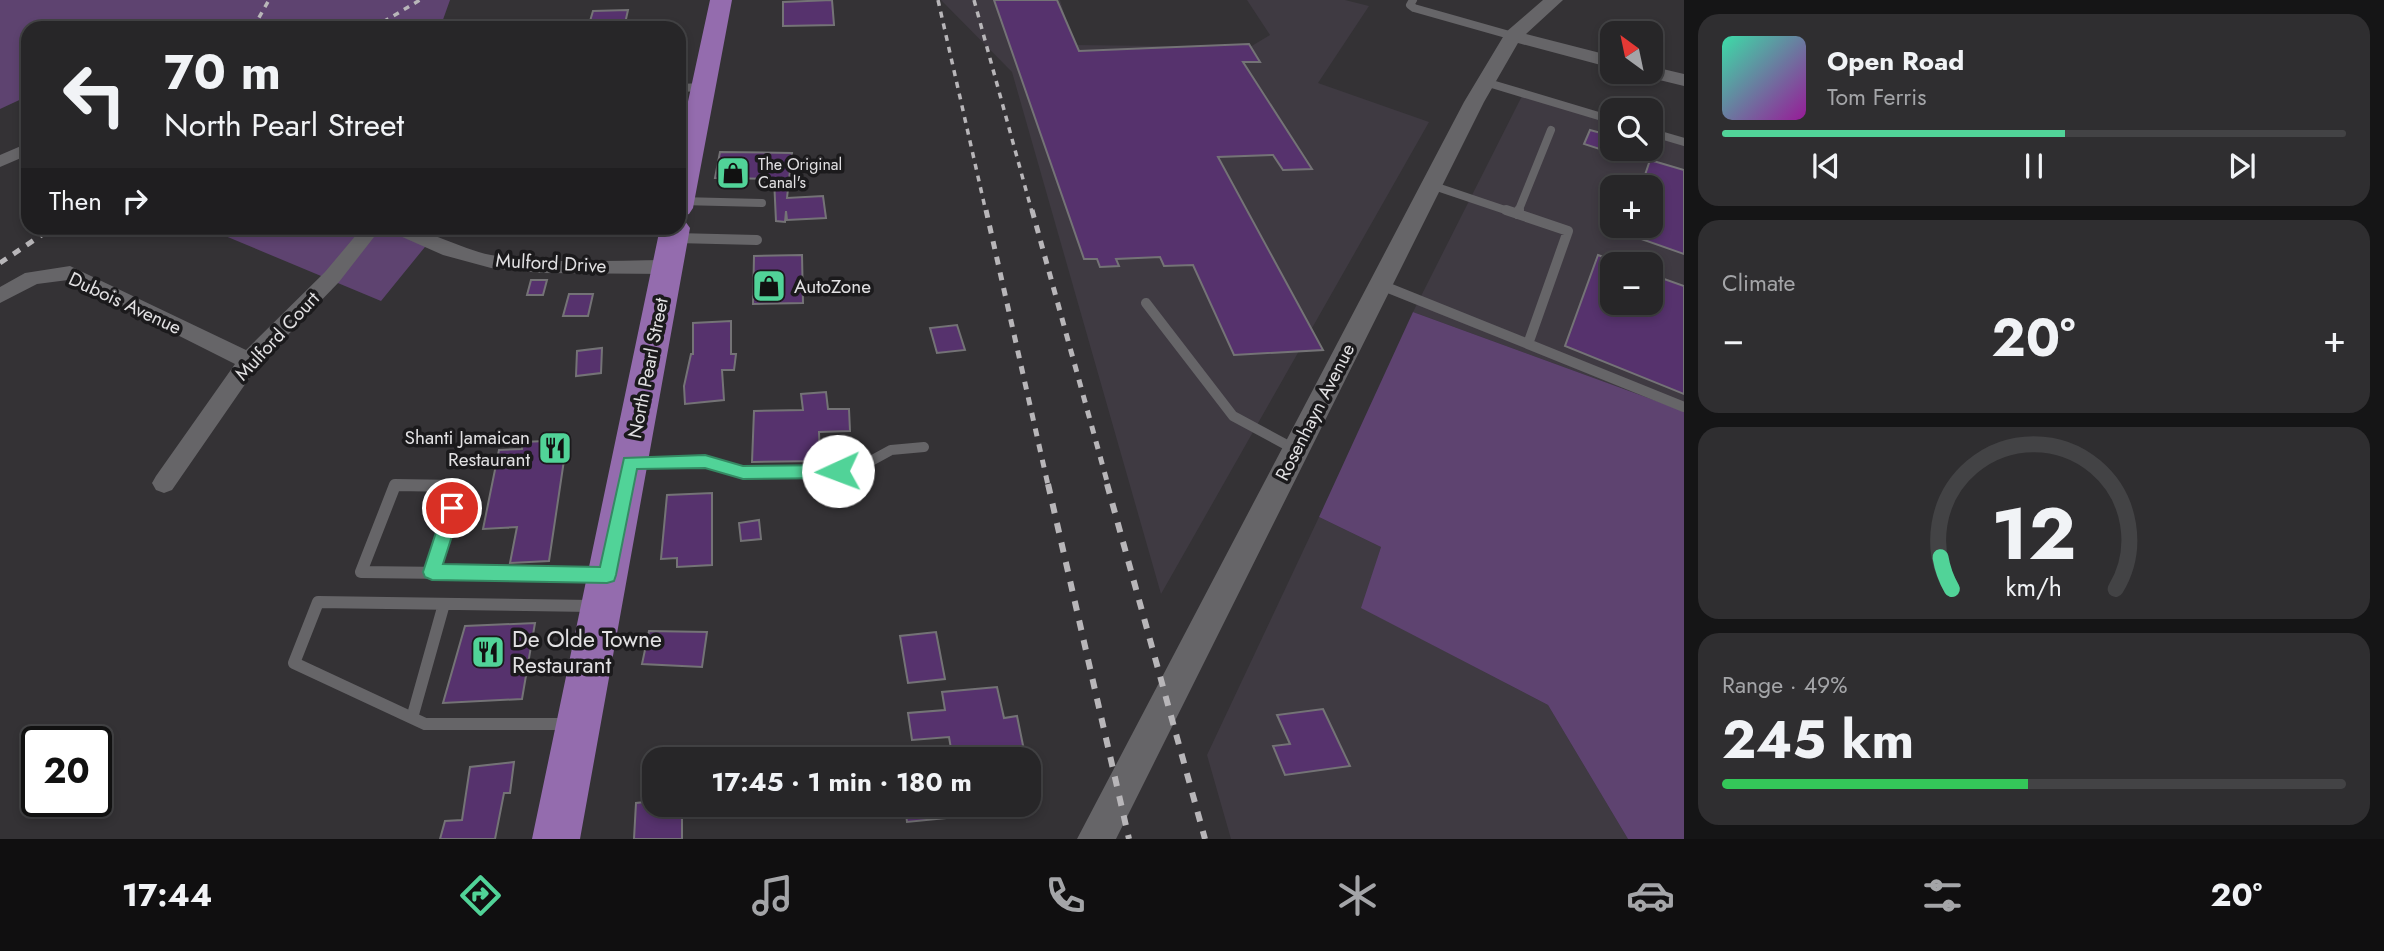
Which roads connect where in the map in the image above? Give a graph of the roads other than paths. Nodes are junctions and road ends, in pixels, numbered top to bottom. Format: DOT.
graph roads {
  1 [pos="720,0"];
  2 [pos="1413,0"];
  3 [pos="1554,0"];
  4 [pos="1513,36"];
  5 [pos="1600,58"];
  6 [pos="1663,75"];
  7 [pos="1684,80"];
  8 [pos="1485,82"];
  9 [pos="691,88"];
  10 [pos="1600,116"];
  11 [pos="1551,130"];
  12 [pos="1663,136"];
  13 [pos="1684,142"];
  14 [pos="686,149"];
  15 [pos="21,152"];
  16 [pos="0,162"];
  17 [pos="1431,185"];
  18 [pos="762,203"];
  19 [pos="1517,214"];
  20 [pos="686,225"];
  21 [pos="686,230"];
  22 [pos="366,235"];
  23 [pos="415,235"];
  24 [pos="647,235"];
  25 [pos="674,235"];
  26 [pos="757,240"];
  27 [pos="1381,285"];
  28 [pos="0,296"];
  29 [pos="1146,303"];
  30 [pos="1528,344"];
  31 [pos="249,361"];
  32 [pos="1684,407"];
  33 [pos="924,447"];
  34 [pos="1296,450"];
  35 [pos="630,462"];
  36 [pos="164,483"];
  37 [pos="432,572"];
  38 [pos="605,590"];
  39 [pos="444,604"];
  40 [pos="412,718"];
  41 [pos="579,724"];
  42 [pos="556,839"];
  43 [pos="1096,839"];
  1 -- 9 [label="main road, North Pearl Street"];
  2 -- 4 [label="lane"];
  3 -- 4 [label="street, Rosenhayn Avenue"];
  4 -- 5 [label="street"];
  4 -- 8 [label="street, Rosenhayn Avenue"];
  6 -- 7 [label="street"];
  8 -- 10 [label="lane"];
  8 -- 17 [label="street, Rosenhayn Avenue"];
  9 -- 14 [label="main road, North Pearl Street"];
  11 -- 19 [label="lane"];
  12 -- 13 [label="lane"];
  15 -- 16 [label="street"];
  17 -- 19 [label="lane"];
  17 -- 27 [label="street, Rosenhayn Avenue"];
  18 -- 20 [label="lane"];
  19 -- 30 [label="lane"];
  21 -- 26 [label="lane"];
  22 -- 31 [label="street, Mulford Court"];
  23 -- 24 [label="street, Mulford Drive"];
  25 -- 35 [label="main road, North Pearl Street"];
  27 -- 30 [label="lane"];
  27 -- 34 [label="street, Rosenhayn Avenue"];
  28 -- 31 [label="street, Dubois Avenue"];
  29 -- 34 [label="lane"];
  30 -- 32 [label="lane"];
  31 -- 36 [label="street, Mulford Court"];
  33 -- 35 [label="lane"];
  34 -- 43 [label="street, Rosenhayn Avenue"];
  35 -- 38 [label="main road, North Pearl Street"];
  37 -- 37 [label="lane"];
  37 -- 38 [label="lane"];
  38 -- 39 [label="lane"];
  38 -- 41 [label="main road, North Pearl Street"];
  39 -- 40 [label="lane"];
  39 -- 40 [label="lane"];
  40 -- 41 [label="lane"];
  41 -- 42 [label="main road, North Pearl Street"];
}
